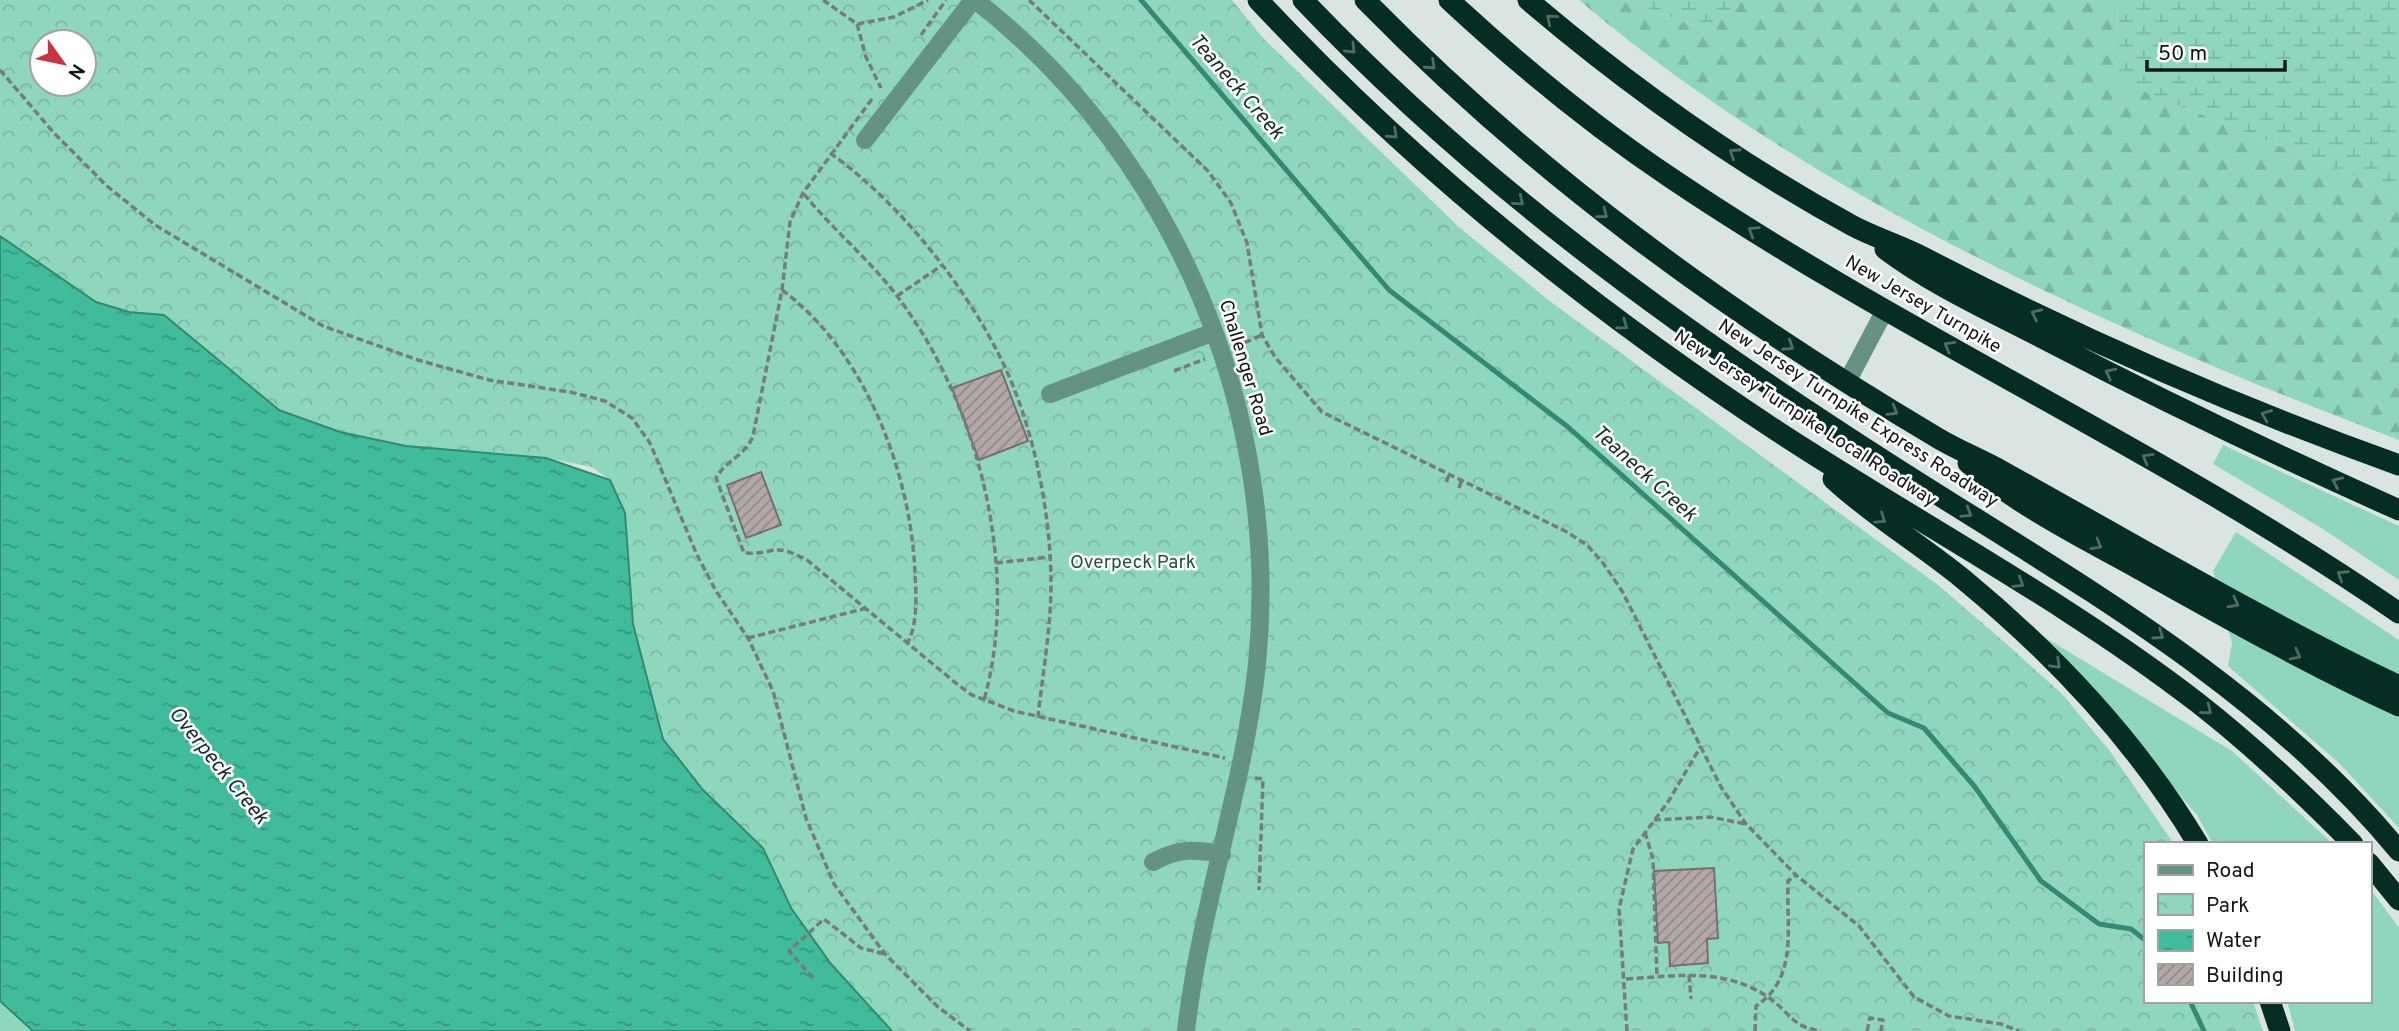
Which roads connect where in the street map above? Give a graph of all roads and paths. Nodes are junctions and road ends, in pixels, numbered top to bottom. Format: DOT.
graph roads {
  1 [pos="822,0"];
  2 [pos="928,0"];
  3 [pos="946,0"];
  4 [pos="974,0"];
  5 [pos="1030,0"];
  6 [pos="1258,0"];
  7 [pos="1303,0"];
  8 [pos="1365,0"];
  9 [pos="1449,0"];
  10 [pos="1528,0"];
  11 [pos="857,24"];
  12 [pos="916,41"];
  13 [pos="0,70"];
  14 [pos="887,79"];
  15 [pos="881,88"];
  16 [pos="865,140"];
  17 [pos="830,153"];
  18 [pos="803,193"];
  19 [pos="1855,227"];
  20 [pos="941,266"];
  21 [pos="782,290"];
  22 [pos="897,296"];
  23 [pos="1885,310"];
  24 [pos="1214,332"];
  25 [pos="1847,383"];
  26 [pos="1050,394"];
  27 [pos="1939,439"];
  28 [pos="1793,441"];
  29 [pos="2399,465"];
  30 [pos="1450,473"];
  31 [pos="1462,479"];
  32 [pos="1446,482"];
  33 [pos="1459,488"];
  34 [pos="2399,510"];
  35 [pos="1050,557"];
  36 [pos="995,563"];
  37 [pos="867,608"];
  38 [pos="2399,613"];
  39 [pos="748,638"];
  40 [pos="908,642"];
  41 [pos="2399,686"];
  42 [pos="984,700"];
  43 [pos="2399,706"];
  44 [pos="1038,716"];
  45 [pos="1701,746"];
  46 [pos="1238,774"];
  47 [pos="1654,820"];
  48 [pos="1746,824"];
  49 [pos="1645,832"];
  50 [pos="2197,842"];
  51 [pos="2351,842"];
  52 [pos="2399,851"];
  53 [pos="1222,855"];
  54 [pos="1153,862"];
  55 [pos="2371,865"];
  56 [pos="1796,875"];
  57 [pos="1259,890"];
  58 [pos="2399,900"];
  59 [pos="885,954"];
  60 [pos="1689,975"];
  61 [pos="1657,977"];
  62 [pos="813,978"];
  63 [pos="1626,979"];
  64 [pos="1769,998"];
  65 [pos="1691,999"];
  66 [pos="2271,1003"];
  67 [pos="1800,1030"];
  68 [pos="970,1031"];
  69 [pos="1186,1031"];
  70 [pos="1627,1031"];
  71 [pos="1755,1031"];
  72 [pos="1821,1031"];
  73 [pos="1867,1031"];
  74 [pos="1881,1031"];
  75 [pos="2019,1031"];
  76 [pos="2280,1031"];
  1 -- 11 [label="path"];
  2 -- 11 [label="path"];
  3 -- 12 [label="path"];
  4 -- 16 [label="street"];
  4 -- 24 [label="street, Challenger Road"];
  5 -- 30 [label="path"];
  6 -- 28 [label="highway, New Jersey Turnpike Local Roadway, one-way"];
  7 -- 52 [label="highway, New Jersey Turnpike Express Roadway, one-way"];
  8 -- 25 [label="highway, one-way"];
  23 -- 9 [label="highway, New Jersey Turnpike, one-way"];
  19 -- 10 [label="highway, one-way"];
  11 -- 15 [label="path"];
  13 -- 39 [label="path"];
  14 -- 15 [label="path"];
  15 -- 17 [label="path"];
  17 -- 18 [label="path"];
  17 -- 20 [label="path"];
  18 -- 21 [label="path"];
  18 -- 22 [label="path"];
  29 -- 19 [label="highway, one-way"];
  34 -- 19 [label="highway, one-way"];
  20 -- 22 [label="path"];
  20 -- 35 [label="path"];
  21 -- 37 [label="path"];
  21 -- 40 [label="path"];
  22 -- 36 [label="path"];
  23 -- 25 [label="street"];
  38 -- 23 [label="highway, New Jersey Turnpike, one-way"];
  24 -- 26 [label="street"];
  24 -- 46 [label="street, Challenger Road"];
  25 -- 27 [label="highway, one-way"];
  27 -- 41 [label="highway, one-way"];
  27 -- 43 [label="highway, one-way"];
  28 -- 50 [label="highway, one-way"];
  28 -- 51 [label="highway, New Jersey Turnpike Local Roadway, one-way"];
  30 -- 31 [label="path"];
  30 -- 32 [label="path"];
  31 -- 33 [label="path"];
  31 -- 45 [label="path"];
  35 -- 36 [label="path"];
  35 -- 44 [label="path"];
  36 -- 42 [label="path"];
  37 -- 39 [label="path"];
  37 -- 40 [label="path"];
  39 -- 59 [label="path"];
  40 -- 42 [label="path"];
  42 -- 44 [label="path"];
  44 -- 46 [label="path"];
  45 -- 47 [label="path"];
  45 -- 48 [label="path"];
  46 -- 53 [label="street, Challenger Road"];
  46 -- 57 [label="path"];
  47 -- 48 [label="path"];
  47 -- 49 [label="path"];
  48 -- 56 [label="path"];
  49 -- 61 [label="path"];
  49 -- 63 [label="path"];
  53 -- 54 [label="street"];
  53 -- 69 [label="street, Challenger Road"];
  55 -- 58 [label="highway"];
  56 -- 64 [label="path"];
  56 -- 75 [label="path"];
  59 -- 62 [label="path"];
  59 -- 68 [label="path"];
  60 -- 61 [label="path"];
  60 -- 64 [label="path"];
  60 -- 65 [label="path"];
  61 -- 63 [label="path"];
  63 -- 70 [label="path"];
  64 -- 67 [label="path"];
  64 -- 71 [label="path"];
  66 -- 76 [label="highway"];
  67 -- 72 [label="path"];
  73 -- 74 [label="path"];
}
